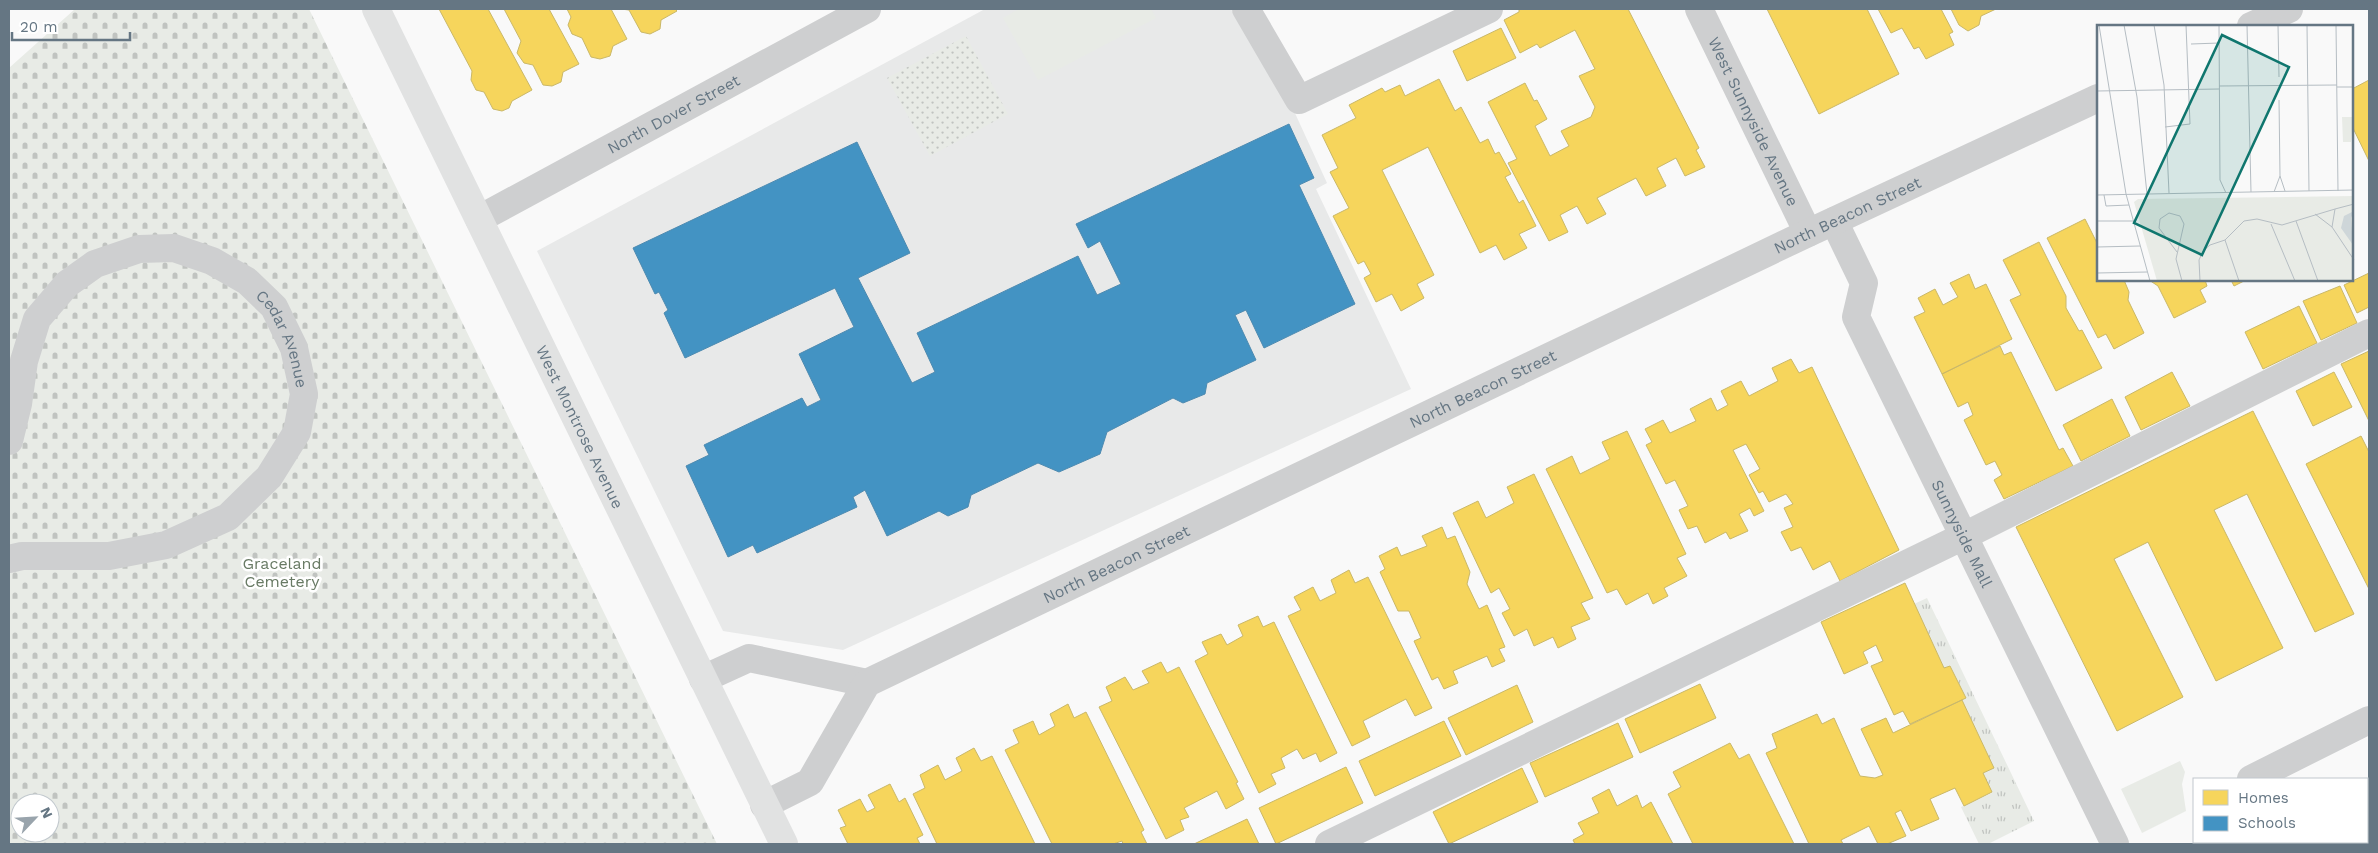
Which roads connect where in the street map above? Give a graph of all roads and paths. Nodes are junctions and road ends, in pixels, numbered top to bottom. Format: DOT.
graph roads {
  1 [pos="376,9"];
  2 [pos="867,9"];
  3 [pos="1246,9"];
  4 [pos="1489,9"];
  5 [pos="1699,9"];
  6 [pos="2289,9"];
  7 [pos="2254,25"];
  8 [pos="2097,98"];
  9 [pos="479,219"];
  10 [pos="1834,221"];
  11 [pos="1808,233"];
  12 [pos="2369,333"];
  13 [pos="9,440"];
  14 [pos="1964,536"];
  15 [pos="9,559"];
  16 [pos="702,679"];
  17 [pos="867,683"];
  18 [pos="2369,720"];
  19 [pos="2253,778"];
  20 [pos="764,805"];
  21 [pos="784,844"];
  22 [pos="1329,844"];
  23 [pos="2114,844"];
  1 -- 9 [label="main road, West Montrose Avenue"];
  2 -- 9 [label="street, North Dover Street"];
  3 -- 4 [label="street"];
  5 -- 11 [label="street, West Sunnyside Avenue"];
  6 -- 7 [label="street"];
  8 -- 10 [label="street, North Beacon Street"];
  9 -- 16 [label="main road, West Montrose Avenue"];
  10 -- 11 [label="street, North Beacon Street"];
  10 -- 14 [label="street, Sunnyside Mall"];
  11 -- 17 [label="street, North Beacon Street"];
  12 -- 14 [label="street"];
  13 -- 15 [label="street, Cedar Avenue"];
  14 -- 22 [label="street"];
  14 -- 23 [label="street, Sunnyside Mall"];
  16 -- 17 [label="street"];
  16 -- 20 [label="main road, West Montrose Avenue"];
  17 -- 20 [label="street"];
  18 -- 19 [label="street"];
  20 -- 21 [label="main road, West Montrose Avenue"];
}
